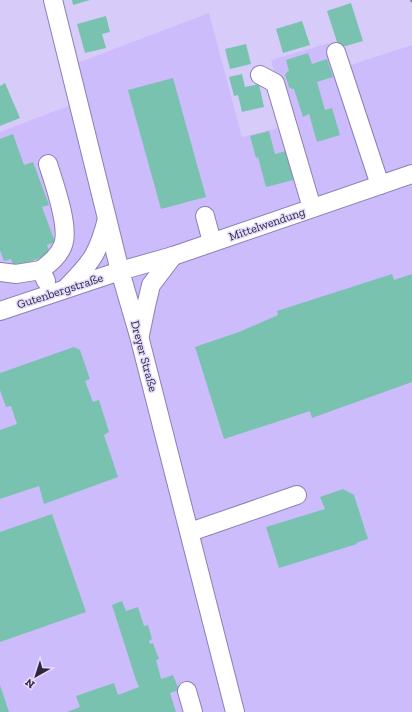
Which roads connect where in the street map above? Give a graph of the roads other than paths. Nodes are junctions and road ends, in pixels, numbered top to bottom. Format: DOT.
graph roads {
  1 [pos="53,0"];
  2 [pos="336,52"];
  3 [pos="260,75"];
  4 [pos="48,164"];
  5 [pos="412,174"];
  6 [pos="380,185"];
  7 [pos="312,208"];
  8 [pos="205,216"];
  9 [pos="108,219"];
  10 [pos="212,242"];
  11 [pos="173,256"];
  12 [pos="41,270"];
  13 [pos="120,271"];
  14 [pos="0,272"];
  15 [pos="58,292"];
  16 [pos="0,311"];
  17 [pos="139,336"];
  18 [pos="297,494"];
  19 [pos="190,532"];
  20 [pos="187,691"];
  21 [pos="193,712"];
  22 [pos="235,712"];
  1 -- 9 [label="street, Dreyer Straße"];
  2 -- 6 [label="street"];
  3 -- 7 [label="street"];
  4 -- 12 [label="street"];
  5 -- 6 [label="street, Mittelwendung"];
  6 -- 7 [label="street, Mittelwendung"];
  7 -- 10 [label="street, Mittelwendung"];
  8 -- 10 [label="street"];
  9 -- 13 [label="street, Dreyer Straße"];
  9 -- 15 [label="street"];
  10 -- 11 [label="street, Mittelwendung"];
  11 -- 13 [label="street, Mittelwendung"];
  11 -- 17 [label="street"];
  12 -- 14 [label="street"];
  12 -- 15 [label="street"];
  13 -- 15 [label="street, Gutenbergstraße"];
  13 -- 17 [label="street, Dreyer Straße"];
  15 -- 16 [label="street, Gutenbergstraße"];
  17 -- 19 [label="street, Dreyer Straße"];
  18 -- 19 [label="street"];
  19 -- 22 [label="street, Dreyer Straße"];
  20 -- 21 [label="street"];
}
